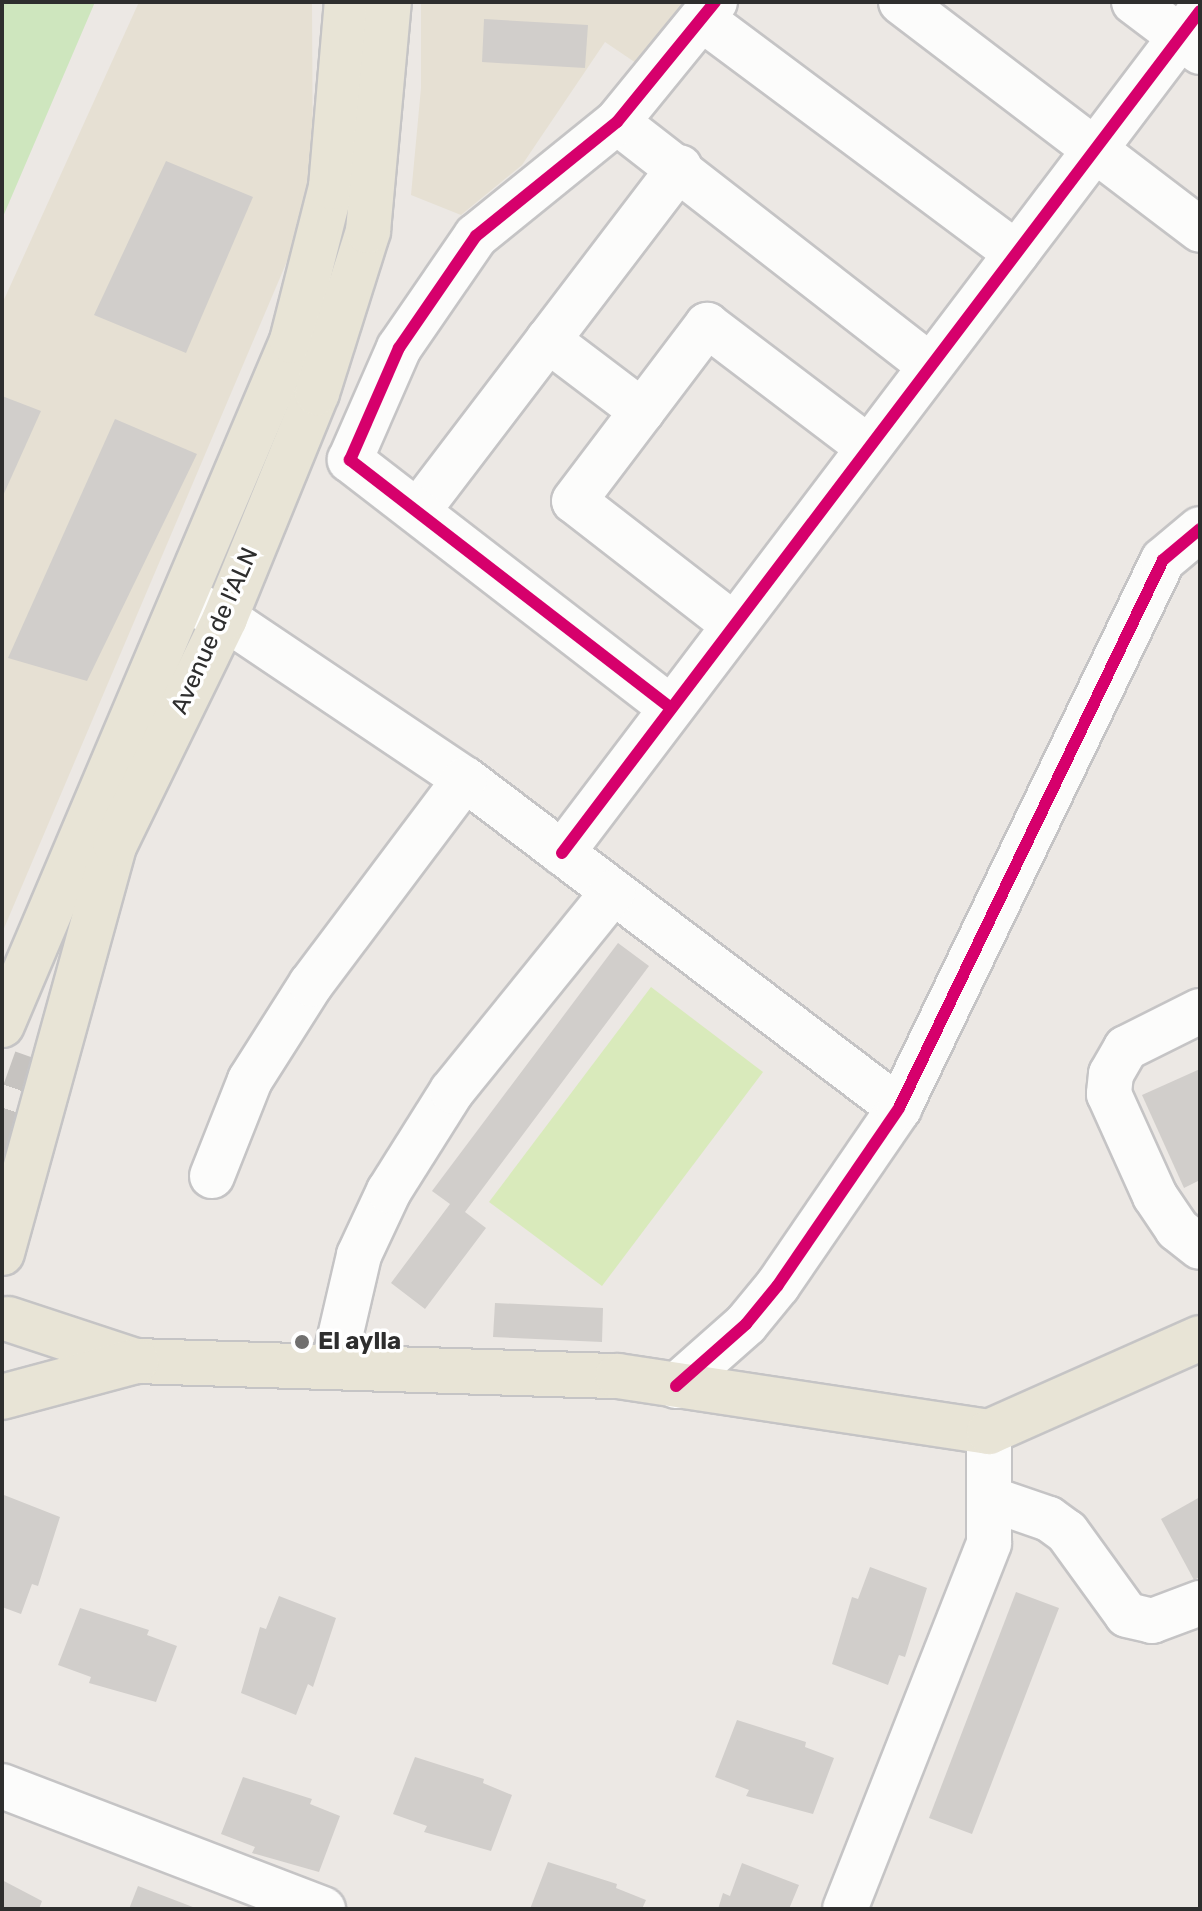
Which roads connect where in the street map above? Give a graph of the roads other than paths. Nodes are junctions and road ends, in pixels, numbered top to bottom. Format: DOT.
graph roads {
  1 [pos="347,2"];
  2 [pos="389,2"];
  3 [pos="901,2"];
  4 [pos="1134,2"];
  5 [pos="709,10"];
  6 [pos="1193,34"];
  7 [pos="617,122"];
  8 [pos="1094,150"];
  9 [pos="680,167"];
  10 [pos="1200,230"];
  11 [pos="1016,253"];
  12 [pos="548,340"];
  13 [pos="930,366"];
  14 [pos="642,411"];
  15 [pos="868,447"];
  16 [pos="418,511"];
  17 [pos="1199,531"];
  18 [pos="200,551"];
  19 [pos="212,612"];
  20 [pos="734,625"];
  21 [pos="671,708"];
  22 [pos="465,779"];
  23 [pos="562,853"];
  24 [pos="613,892"];
  25 [pos="1200,1011"];
  26 [pos="2,1025"];
  27 [pos="36,1059"];
  28 [pos="899,1108"];
  29 [pos="212,1176"];
  30 [pos="1200,1247"];
  31 [pos="2,1253"];
  32 [pos="5,1314"];
  33 [pos="1200,1338"];
  34 [pos="136,1361"];
  35 [pos="333,1367"];
  36 [pos="676,1386"];
  37 [pos="2,1396"];
  38 [pos="989,1432"];
  39 [pos="991,1499"];
  40 [pos="1200,1603"];
  41 [pos="2,1786"];
  42 [pos="323,1909"];
  43 [pos="845,1909"];
  1 -- 18 [label="main road"];
  2 -- 19 [label="main road, Avenue de l'ALN"];
  3 -- 8 [label="street"];
  4 -- 6 [label="street"];
  5 -- 7 [label="street"];
  5 -- 11 [label="street"];
  6 -- 8 [label="street"];
  7 -- 9 [label="street"];
  7 -- 16 [label="street"];
  8 -- 10 [label="street"];
  8 -- 11 [label="street"];
  9 -- 12 [label="street"];
  9 -- 13 [label="street"];
  11 -- 13 [label="street"];
  12 -- 14 [label="street"];
  12 -- 16 [label="street"];
  13 -- 15 [label="street"];
  14 -- 15 [label="street"];
  14 -- 20 [label="street"];
  15 -- 20 [label="street"];
  16 -- 21 [label="street"];
  17 -- 28 [label="street"];
  18 -- 19 [label="main road"];
  18 -- 26 [label="main road"];
  19 -- 22 [label="street"];
  19 -- 27 [label="main road"];
  19 -- 31 [label="main road, Avenue de l'ALN"];
  20 -- 21 [label="street"];
  21 -- 23 [label="street"];
  22 -- 23 [label="street"];
  22 -- 29 [label="street"];
  23 -- 24 [label="street"];
  24 -- 28 [label="street"];
  24 -- 35 [label="street"];
  25 -- 30 [label="street"];
  28 -- 36 [label="street"];
  32 -- 34 [label="main road"];
  32 -- 37 [label="main road"];
  33 -- 38 [label="main road"];
  34 -- 35 [label="main road"];
  34 -- 37 [label="main road"];
  35 -- 36 [label="main road"];
  36 -- 38 [label="main road"];
  38 -- 39 [label="street"];
  39 -- 40 [label="street"];
  39 -- 43 [label="street"];
  41 -- 42 [label="street"];
}
